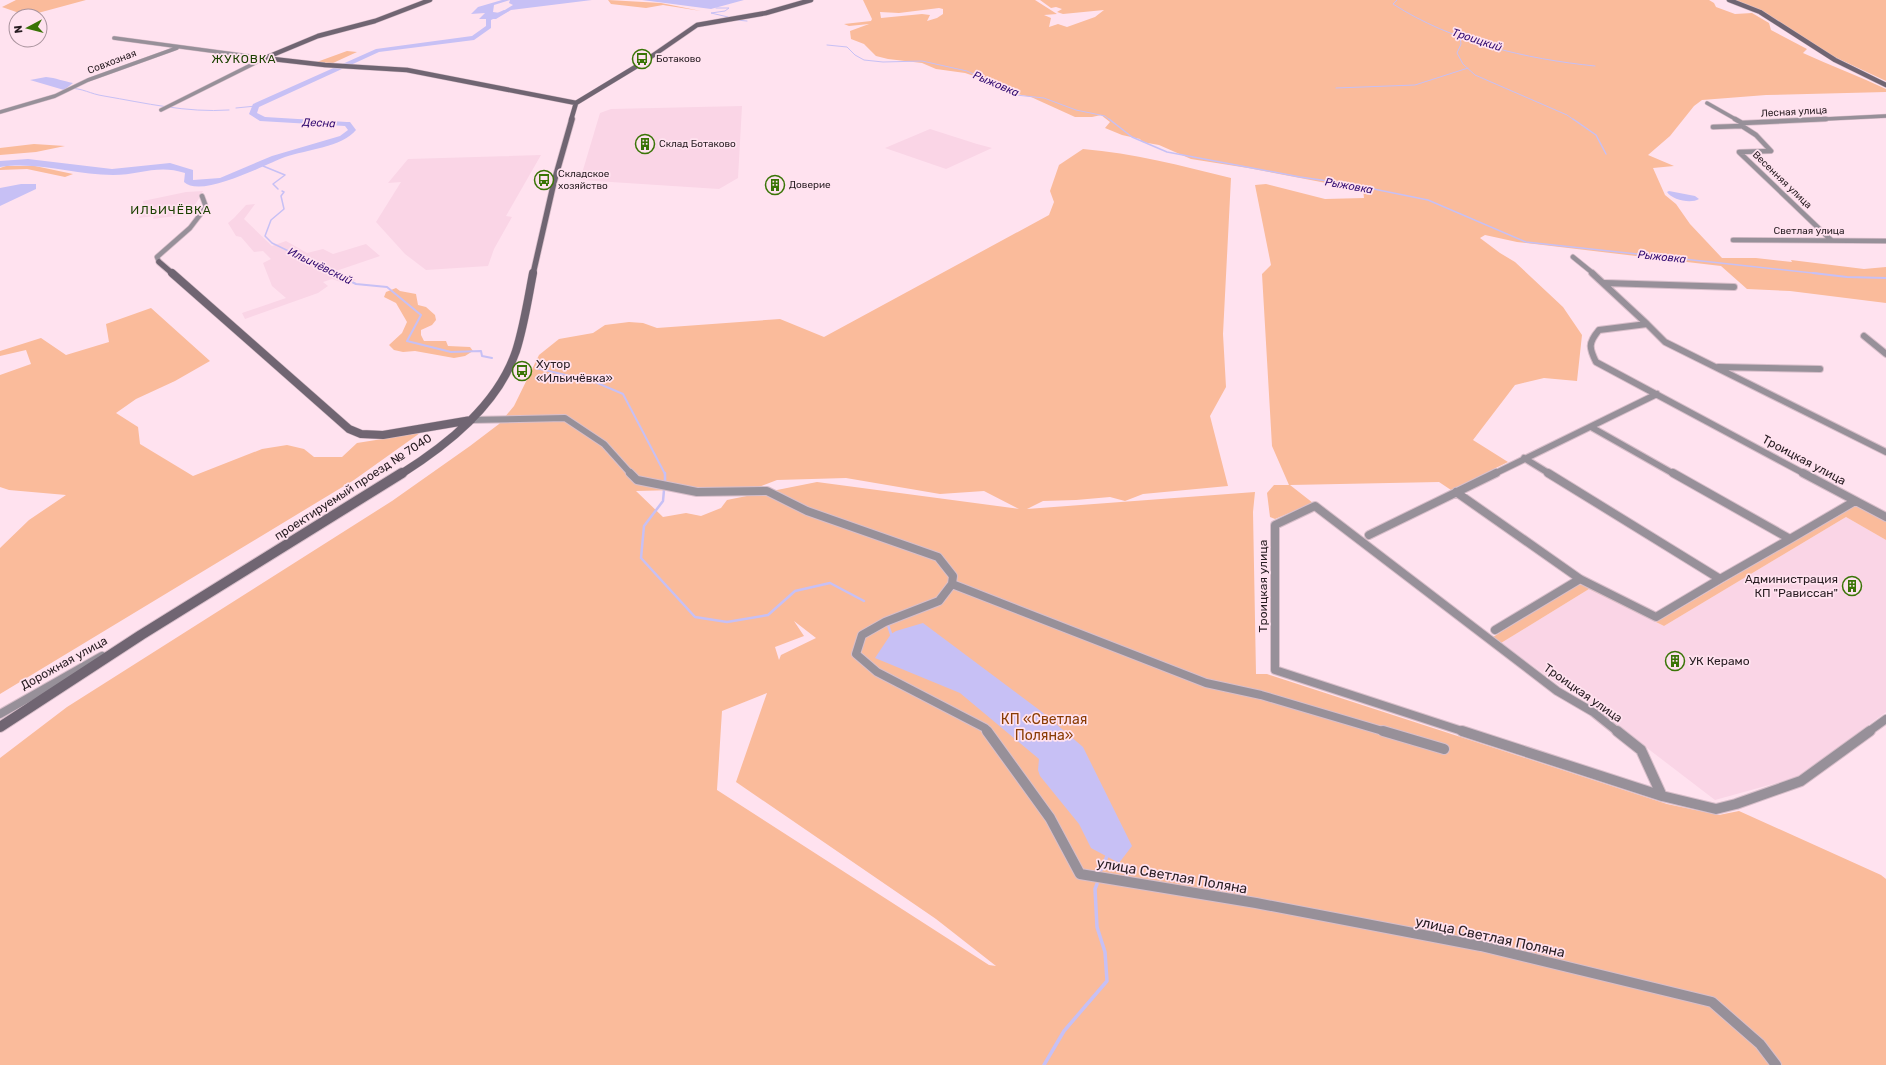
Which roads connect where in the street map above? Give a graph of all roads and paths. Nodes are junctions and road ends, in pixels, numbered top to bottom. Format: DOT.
graph roads {
  1 [pos="430,0"];
  2 [pos="1729,0"];
  3 [pos="807,1"];
  4 [pos="114,38"];
  5 [pos="176,48"];
  6 [pos="264,58"];
  7 [pos="1886,85"];
  8 [pos="576,103"];
  9 [pos="1708,103"];
  10 [pos="161,110"];
  11 [pos="0,112"];
  12 [pos="1886,116"];
  13 [pos="1713,127"];
  14 [pos="202,196"];
  15 [pos="1733,240"];
  16 [pos="1830,240"];
  17 [pos="1886,241"];
  18 [pos="1573,257"];
  19 [pos="159,262"];
  20 [pos="1604,283"];
  21 [pos="1734,287"];
  22 [pos="1647,324"];
  23 [pos="1864,336"];
  24 [pos="1886,354"];
  25 [pos="1716,367"];
  26 [pos="1820,369"];
  27 [pos="1657,394"];
  28 [pos="471,420"];
  29 [pos="1591,427"];
  30 [pos="1886,452"];
  31 [pos="1524,458"];
  32 [pos="1456,492"];
  33 [pos="1855,501"];
  34 [pos="1886,517"];
  35 [pos="1369,535"];
  36 [pos="1790,539"];
  37 [pos="1580,579"];
  38 [pos="1720,579"];
  39 [pos="952,584"];
  40 [pos="1495,630"];
  41 [pos="141,635"];
  42 [pos="0,714"];
  43 [pos="1886,720"];
  44 [pos="0,727"];
  45 [pos="1444,749"];
  46 [pos="1662,796"];
  47 [pos="1776,1065"];
  1 -- 6 [label="street"];
  2 -- 7 [label="street"];
  3 -- 8 [label="street"];
  4 -- 5 [label="street"];
  5 -- 6 [label="street"];
  5 -- 11 [label="street, Совхозная"];
  6 -- 8 [label="street"];
  6 -- 10 [label="street"];
  8 -- 28 [label="street, проектируемый проезд № 7040"];
  9 -- 12 [label="street, Лесная улица"];
  13 -- 16 [label="street, Весенняя улица"];
  14 -- 19 [label="street"];
  15 -- 16 [label="street, Светлая улица"];
  16 -- 17 [label="street, Светлая улица"];
  18 -- 20 [label="street"];
  19 -- 28 [label="street"];
  20 -- 21 [label="street"];
  20 -- 22 [label="street"];
  22 -- 25 [label="street"];
  22 -- 27 [label="street, Троицкая улица"];
  23 -- 24 [label="street"];
  25 -- 26 [label="street"];
  25 -- 30 [label="street"];
  27 -- 29 [label="street"];
  27 -- 33 [label="street, Троицкая улица"];
  28 -- 39 [label="street"];
  28 -- 41 [label="street, проектируемый проезд № 7040"];
  29 -- 31 [label="street"];
  29 -- 36 [label="street"];
  31 -- 32 [label="street"];
  31 -- 38 [label="street"];
  32 -- 35 [label="street"];
  32 -- 37 [label="street, Троицкая улица"];
  33 -- 34 [label="street, Троицкая улица"];
  33 -- 36 [label="street, Троицкая улица"];
  36 -- 38 [label="street, Троицкая улица"];
  37 -- 38 [label="street, Троицкая улица"];
  37 -- 40 [label="street"];
  39 -- 45 [label="street"];
  39 -- 47 [label="street, улица Светлая Поляна"];
  41 -- 42 [label="street, Дорожная улица"];
  41 -- 44 [label="street, проектируемый проезд № 7040"];
  43 -- 46 [label="street, Троицкая улица"];
  46 -- 46 [label="street, Троицкая улица"];
}
